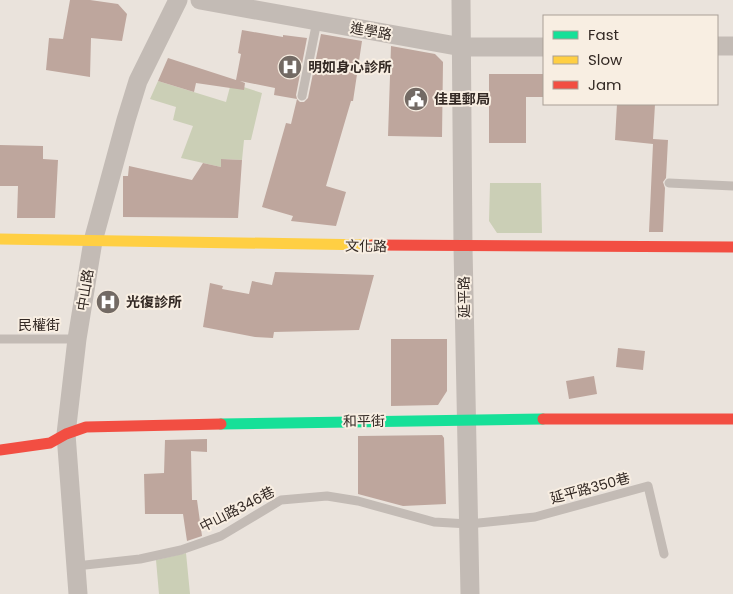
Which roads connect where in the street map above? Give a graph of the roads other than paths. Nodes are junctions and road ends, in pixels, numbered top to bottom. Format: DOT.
graph roads {
  1 [pos="178,0"];
  2 [pos="200,0"];
  3 [pos="461,0"];
  4 [pos="316,21"];
  5 [pos="718,46"];
  6 [pos="733,46"];
  7 [pos="462,47"];
  8 [pos="543,47"];
  9 [pos="302,96"];
  10 [pos="669,183"];
  11 [pos="733,186"];
  12 [pos="0,239"];
  13 [pos="93,242"];
  14 [pos="463,247"];
  15 [pos="733,247"];
  16 [pos="0,339"];
  17 [pos="78,339"];
  18 [pos="466,419"];
  19 [pos="733,419"];
  20 [pos="66,434"];
  21 [pos="0,450"];
  22 [pos="468,524"];
  23 [pos="664,554"];
  24 [pos="76,566"];
  25 [pos="78,594"];
  26 [pos="470,594"];
  1 -- 13 [label="street, 中山路"];
  2 -- 4 [label="street, 進學路"];
  3 -- 7 [label="street, 延平路"];
  4 -- 7 [label="street, 進學路"];
  4 -- 9 [label="lane"];
  5 -- 6 [label="street"];
  7 -- 8 [label="street, 進學路"];
  7 -- 14 [label="street, 延平路"];
  10 -- 11 [label="lane"];
  12 -- 13 [label="street, 文化路"];
  13 -- 14 [label="street, 文化路"];
  13 -- 17 [label="street, 中山路"];
  14 -- 15 [label="street, 文化路"];
  14 -- 18 [label="street, 延平路"];
  16 -- 17 [label="lane, 民權街"];
  17 -- 20 [label="street, 中山路"];
  18 -- 19 [label="street, 和平街"];
  18 -- 20 [label="street, 和平街"];
  18 -- 22 [label="street, 延平路"];
  20 -- 21 [label="street, 和平街"];
  20 -- 24 [label="street, 中山路"];
  22 -- 23 [label="lane, 延平路350巷"];
  22 -- 24 [label="lane, 中山路346巷"];
  22 -- 26 [label="street, 延平路"];
  24 -- 25 [label="street, 中山路"];
}
